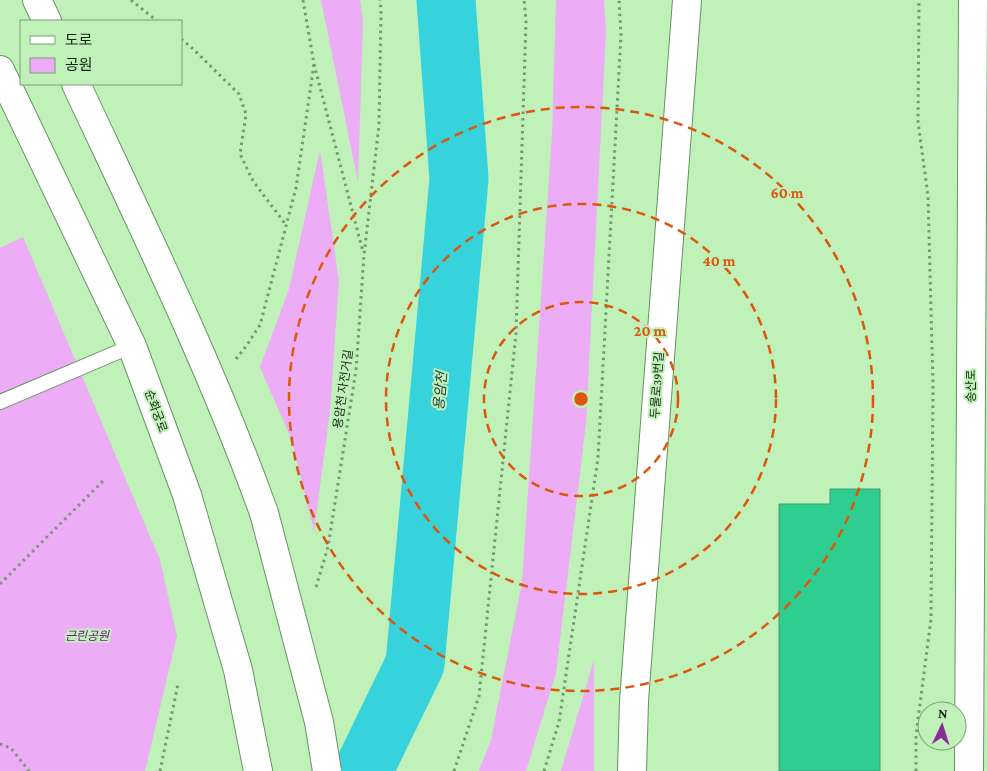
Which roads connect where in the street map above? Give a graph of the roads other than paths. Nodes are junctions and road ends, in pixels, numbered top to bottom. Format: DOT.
graph roads {
  1 [pos="37,0"];
  2 [pos="687,0"];
  3 [pos="973,0"];
  4 [pos="47,20"];
  5 [pos="0,70"];
  6 [pos="76,85"];
  7 [pos="132,346"];
  8 [pos="0,402"];
  9 [pos="258,771"];
  10 [pos="327,771"];
  11 [pos="632,771"];
  12 [pos="969,771"];
  1 -- 4 [label="street"];
  2 -- 11 [label="street, 두물로39번길"];
  3 -- 12 [label="street, 송산로"];
  5 -- 7 [label="street, 순화궁로"];
  6 -- 10 [label="street, bridge"];
  7 -- 8 [label="lane"];
  7 -- 9 [label="street, 순화궁로"];
}
